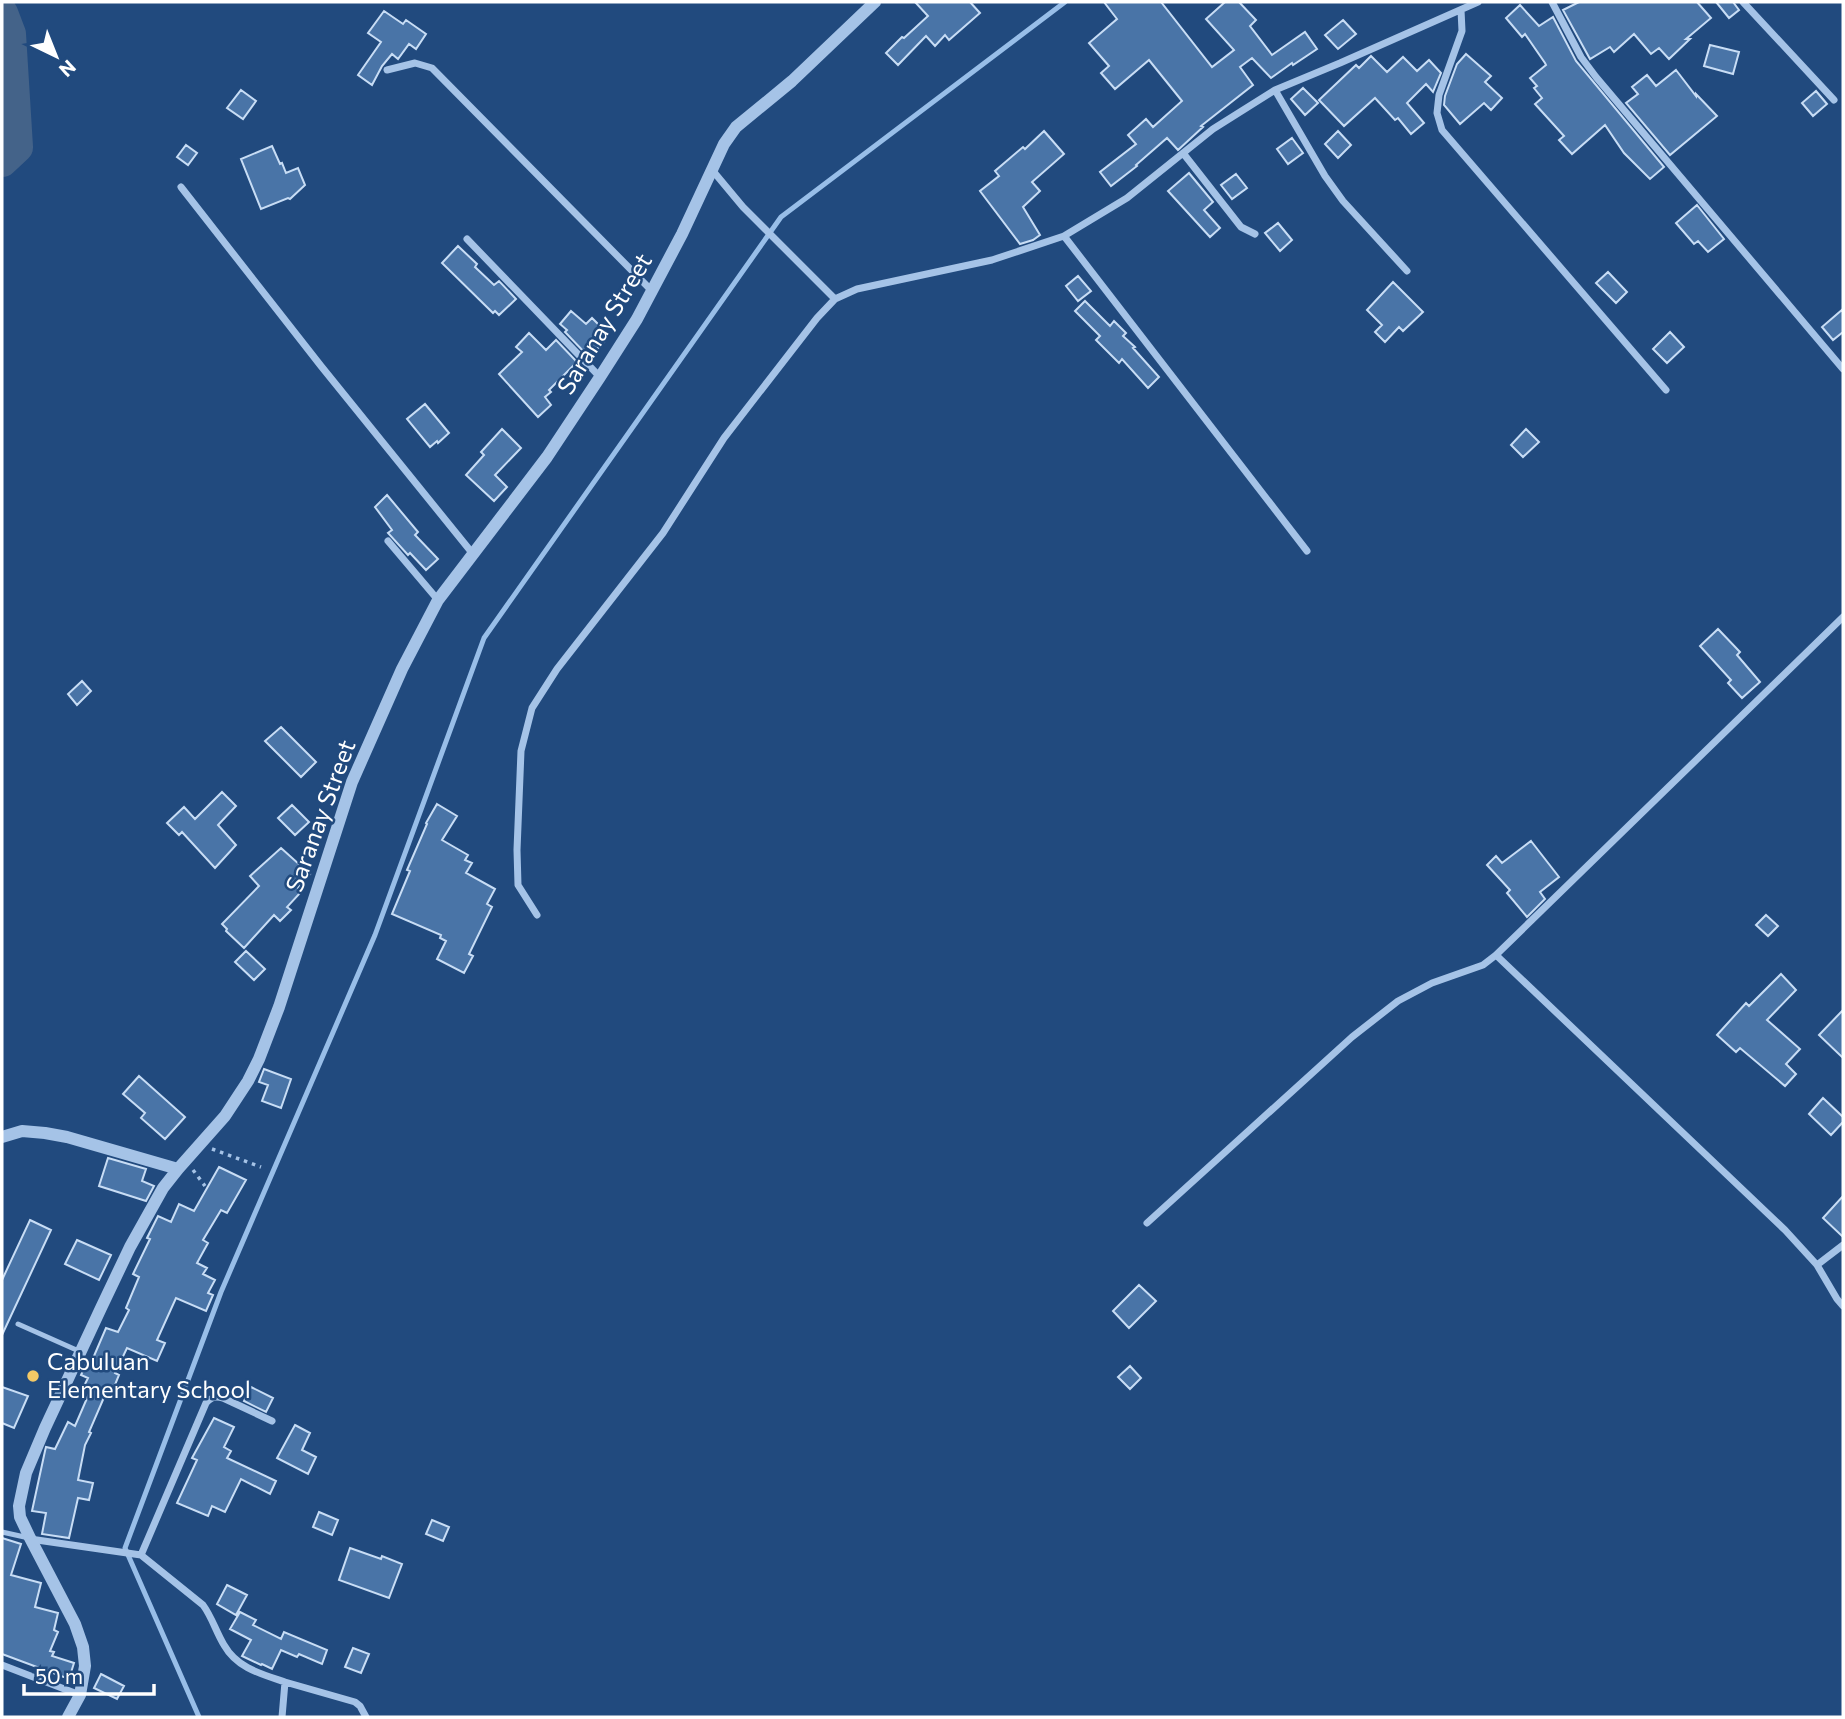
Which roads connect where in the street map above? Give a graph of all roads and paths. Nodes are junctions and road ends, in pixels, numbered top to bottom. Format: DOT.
graph roads {
  1 [pos="874,2"];
  2 [pos="1478,2"];
  3 [pos="1552,2"];
  4 [pos="1743,2"];
  5 [pos="1461,10"];
  6 [pos="387,70"];
  7 [pos="1275,90"];
  8 [pos="1834,100"];
  9 [pos="1183,153"];
  10 [pos="713,170"];
  11 [pos="181,187"];
  12 [pos="1255,234"];
  13 [pos="1064,236"];
  14 [pos="467,239"];
  15 [pos="1408,271"];
  16 [pos="652,291"];
  17 [pos="835,299"];
  18 [pos="1843,369"];
  19 [pos="600,377"];
  20 [pos="1666,390"];
  21 [pos="388,541"];
  22 [pos="1307,551"];
  23 [pos="473,554"];
  24 [pos="438,600"];
  25 [pos="1843,617"];
  26 [pos="537,915"];
  27 [pos="1496,955"];
  28 [pos="2,1138"];
  29 [pos="200,1145"];
  30 [pos="261,1167"];
  31 [pos="178,1169"];
  32 [pos="1147,1223"];
  33 [pos="1843,1245"];
  34 [pos="1817,1265"];
  35 [pos="1843,1306"];
  36 [pos="18,1324"];
  37 [pos="81,1352"];
  38 [pos="272,1421"];
  39 [pos="2,1532"];
  40 [pos="30,1538"];
  41 [pos="141,1555"];
  42 [pos="2,1665"];
  43 [pos="285,1682"];
  44 [pos="80,1695"];
  45 [pos="68,1717"];
  46 [pos="282,1717"];
  47 [pos="366,1717"];
  1 -- 10 [label="street, Saranay Street"];
  2 -- 5 [label="street"];
  3 -- 18 [label="street"];
  4 -- 8 [label="street"];
  5 -- 7 [label="street"];
  5 -- 20 [label="street"];
  6 -- 16 [label="street"];
  7 -- 9 [label="street"];
  7 -- 15 [label="street"];
  9 -- 12 [label="street"];
  9 -- 13 [label="street"];
  10 -- 16 [label="street, Saranay Street"];
  10 -- 17 [label="street"];
  11 -- 23 [label="street"];
  13 -- 17 [label="street"];
  13 -- 22 [label="street"];
  14 -- 19 [label="street"];
  16 -- 19 [label="street, Saranay Street"];
  17 -- 26 [label="street"];
  19 -- 23 [label="street, Saranay Street"];
  21 -- 24 [label="street"];
  23 -- 24 [label="street, Saranay Street"];
  24 -- 29 [label="street, Saranay Street"];
  25 -- 27 [label="street"];
  27 -- 32 [label="street"];
  27 -- 34 [label="street"];
  28 -- 31 [label="street"];
  29 -- 30 [label="path"];
  29 -- 31 [label="street, Saranay Street"];
  31 -- 37 [label="street, Saranay Street"];
  33 -- 34 [label="street"];
  34 -- 35 [label="street"];
  36 -- 37 [label="lane"];
  37 -- 40 [label="street, Saranay Street"];
  38 -- 41 [label="street"];
  39 -- 40 [label="lane"];
  40 -- 41 [label="street"];
  40 -- 44 [label="street, Saranay Street"];
  41 -- 43 [label="street"];
  42 -- 44 [label="street"];
  43 -- 46 [label="street"];
  43 -- 47 [label="street"];
  44 -- 45 [label="street, Saranay Street"];
}
